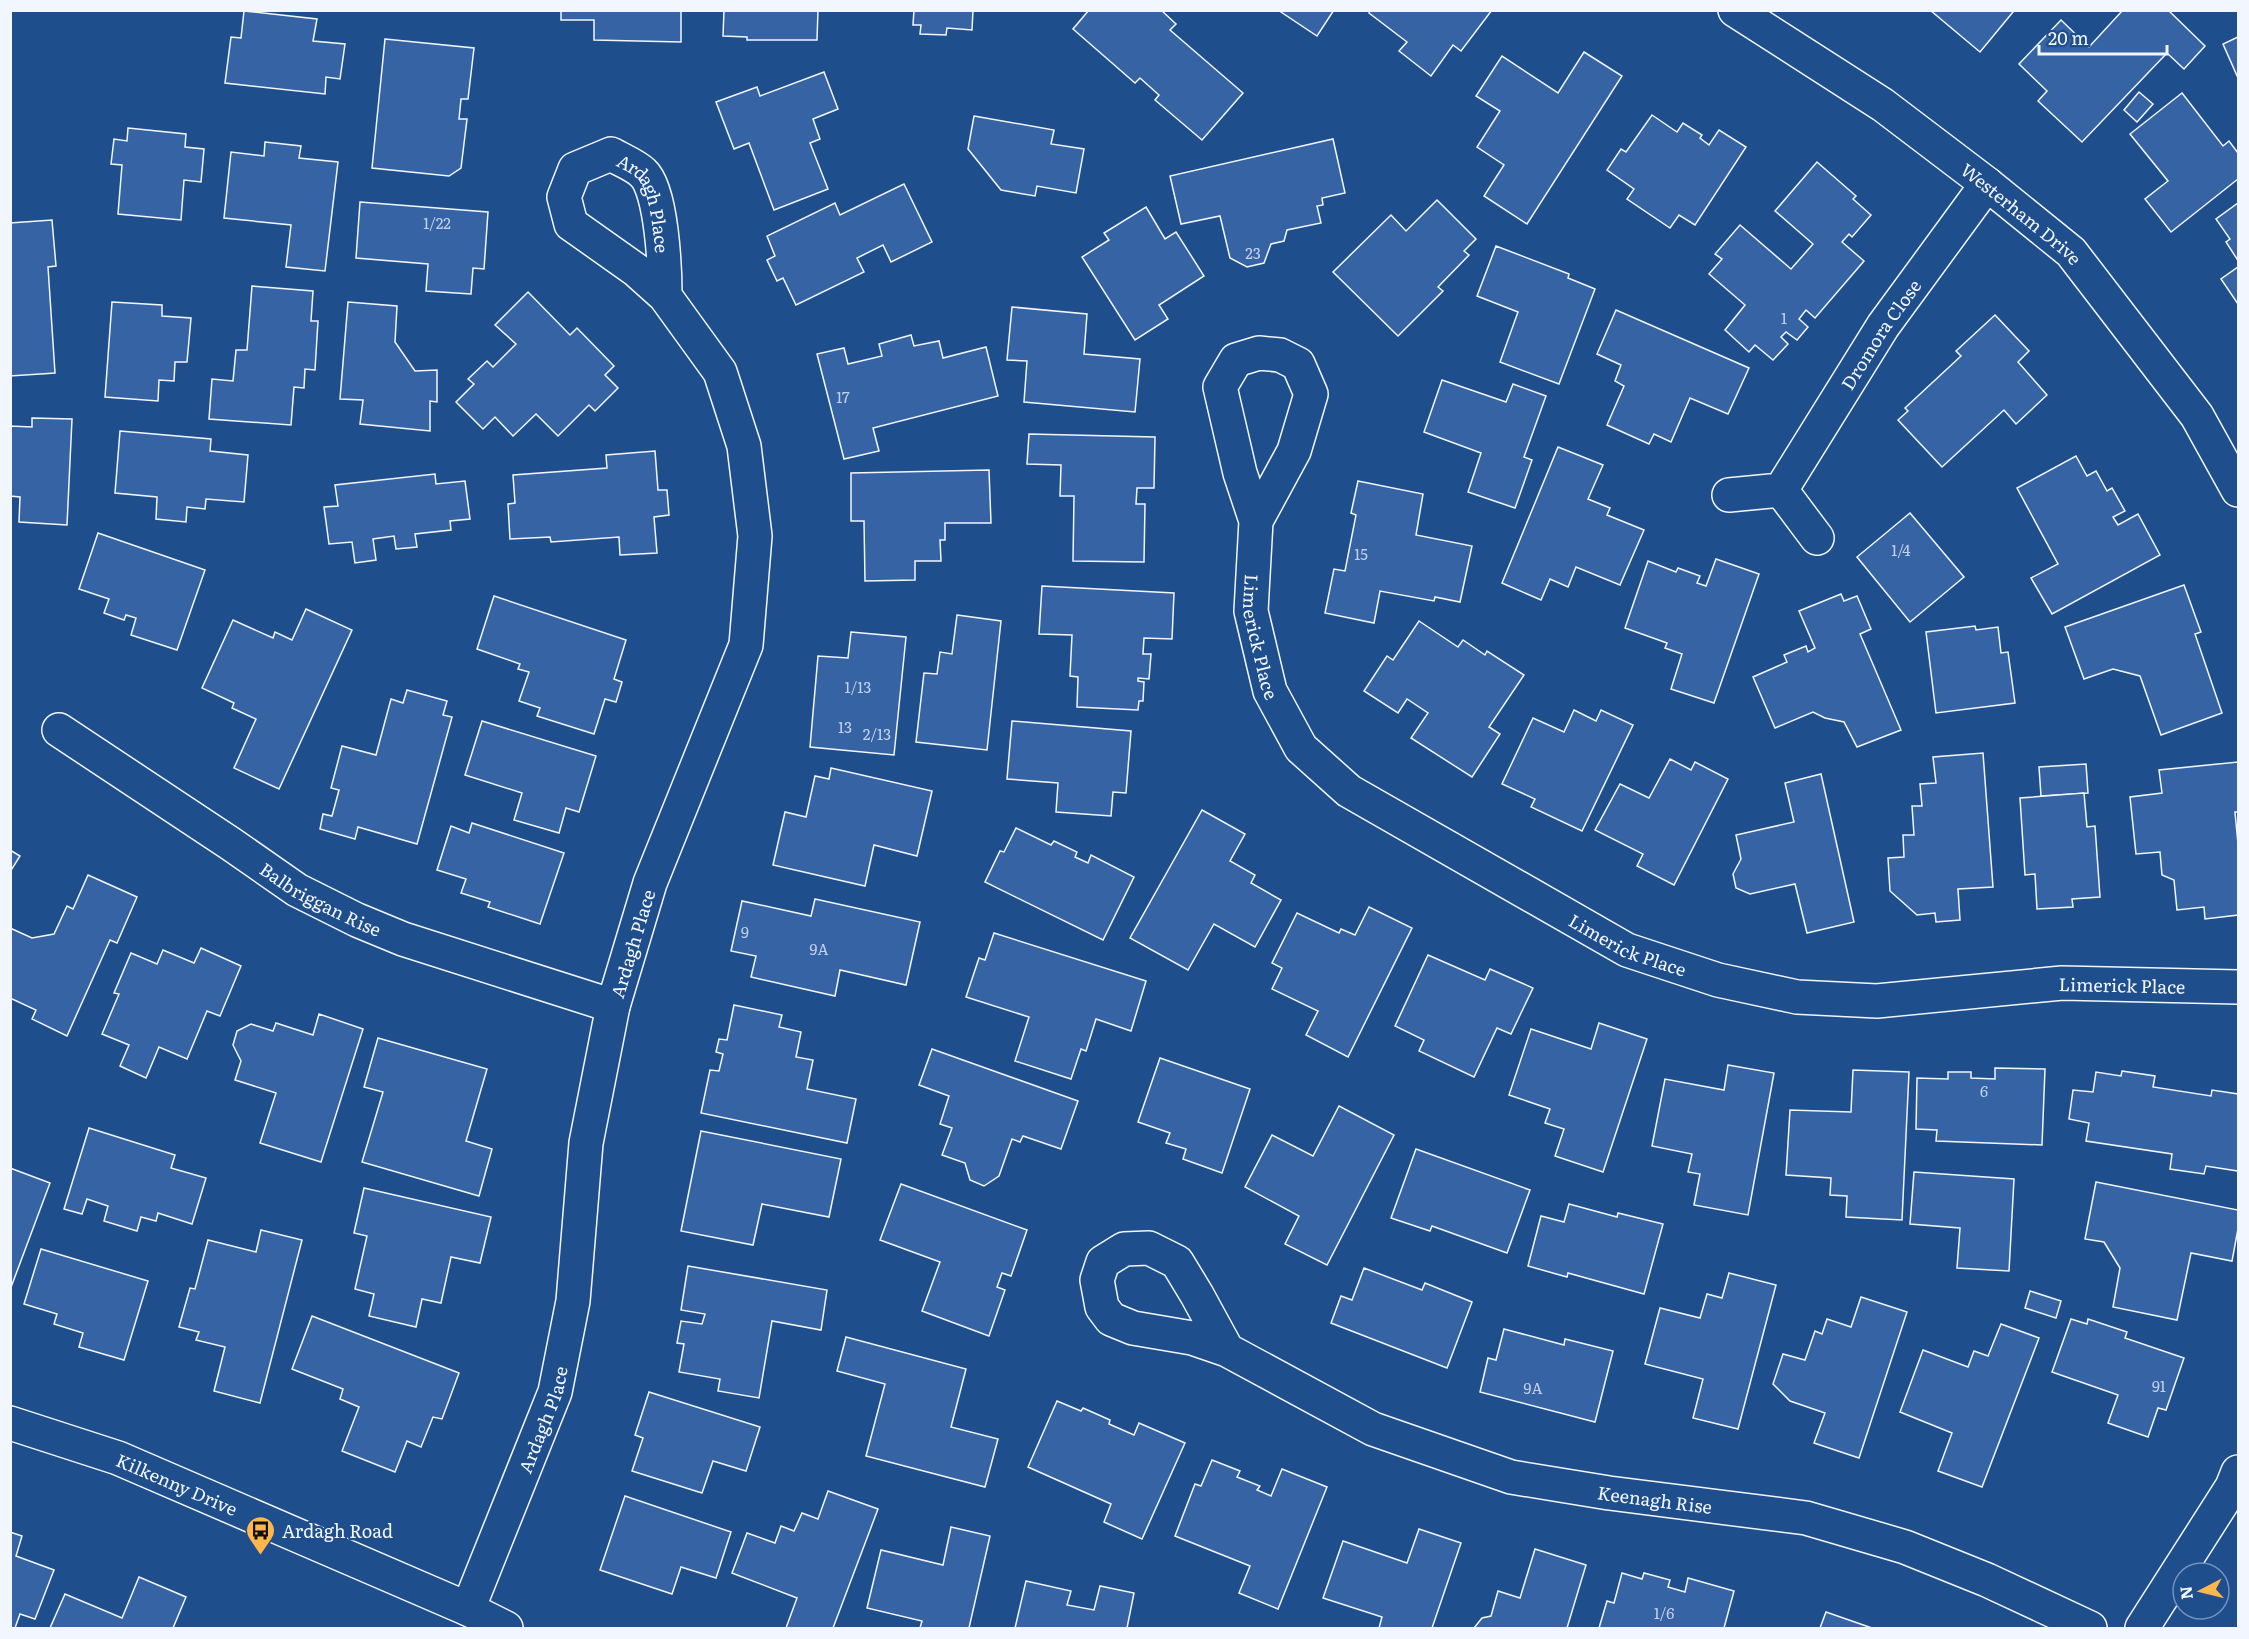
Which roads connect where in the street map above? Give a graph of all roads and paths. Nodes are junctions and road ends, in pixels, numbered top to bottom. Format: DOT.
graph roads {
  1 [pos="1735,10"];
  2 [pos="1987,184"];
  3 [pos="665,296"];
  4 [pos="1781,490"];
  5 [pos="2238,490"];
  6 [pos="1729,495"];
  7 [pos="1256,520"];
  8 [pos="1816,538"];
  9 [pos="59,730"];
  10 [pos="2238,987"];
  11 [pos="613,1006"];
  12 [pos="1227,1350"];
  13 [pos="10,1423"];
  14 [pos="2238,1472"];
  15 [pos="468,1609"];
  16 [pos="506,1629"];
  17 [pos="2090,1629"];
  18 [pos="2142,1629"];
  1 -- 2 [label="street, Westerham Drive"];
  2 -- 4 [label="street, Dromora Close"];
  2 -- 5 [label="street, Westerham Drive"];
  3 -- 11 [label="street, Ardagh Place"];
  4 -- 6 [label="street"];
  4 -- 8 [label="street"];
  7 -- 10 [label="street, Limerick Place"];
  9 -- 11 [label="street, Balbriggan Rise"];
  11 -- 15 [label="street, Ardagh Place"];
  12 -- 17 [label="street, Keenagh Rise"];
  13 -- 15 [label="street, Kilkenny Drive"];
  14 -- 18 [label="street"];
  15 -- 16 [label="street, Kilkenny Drive"];
}
